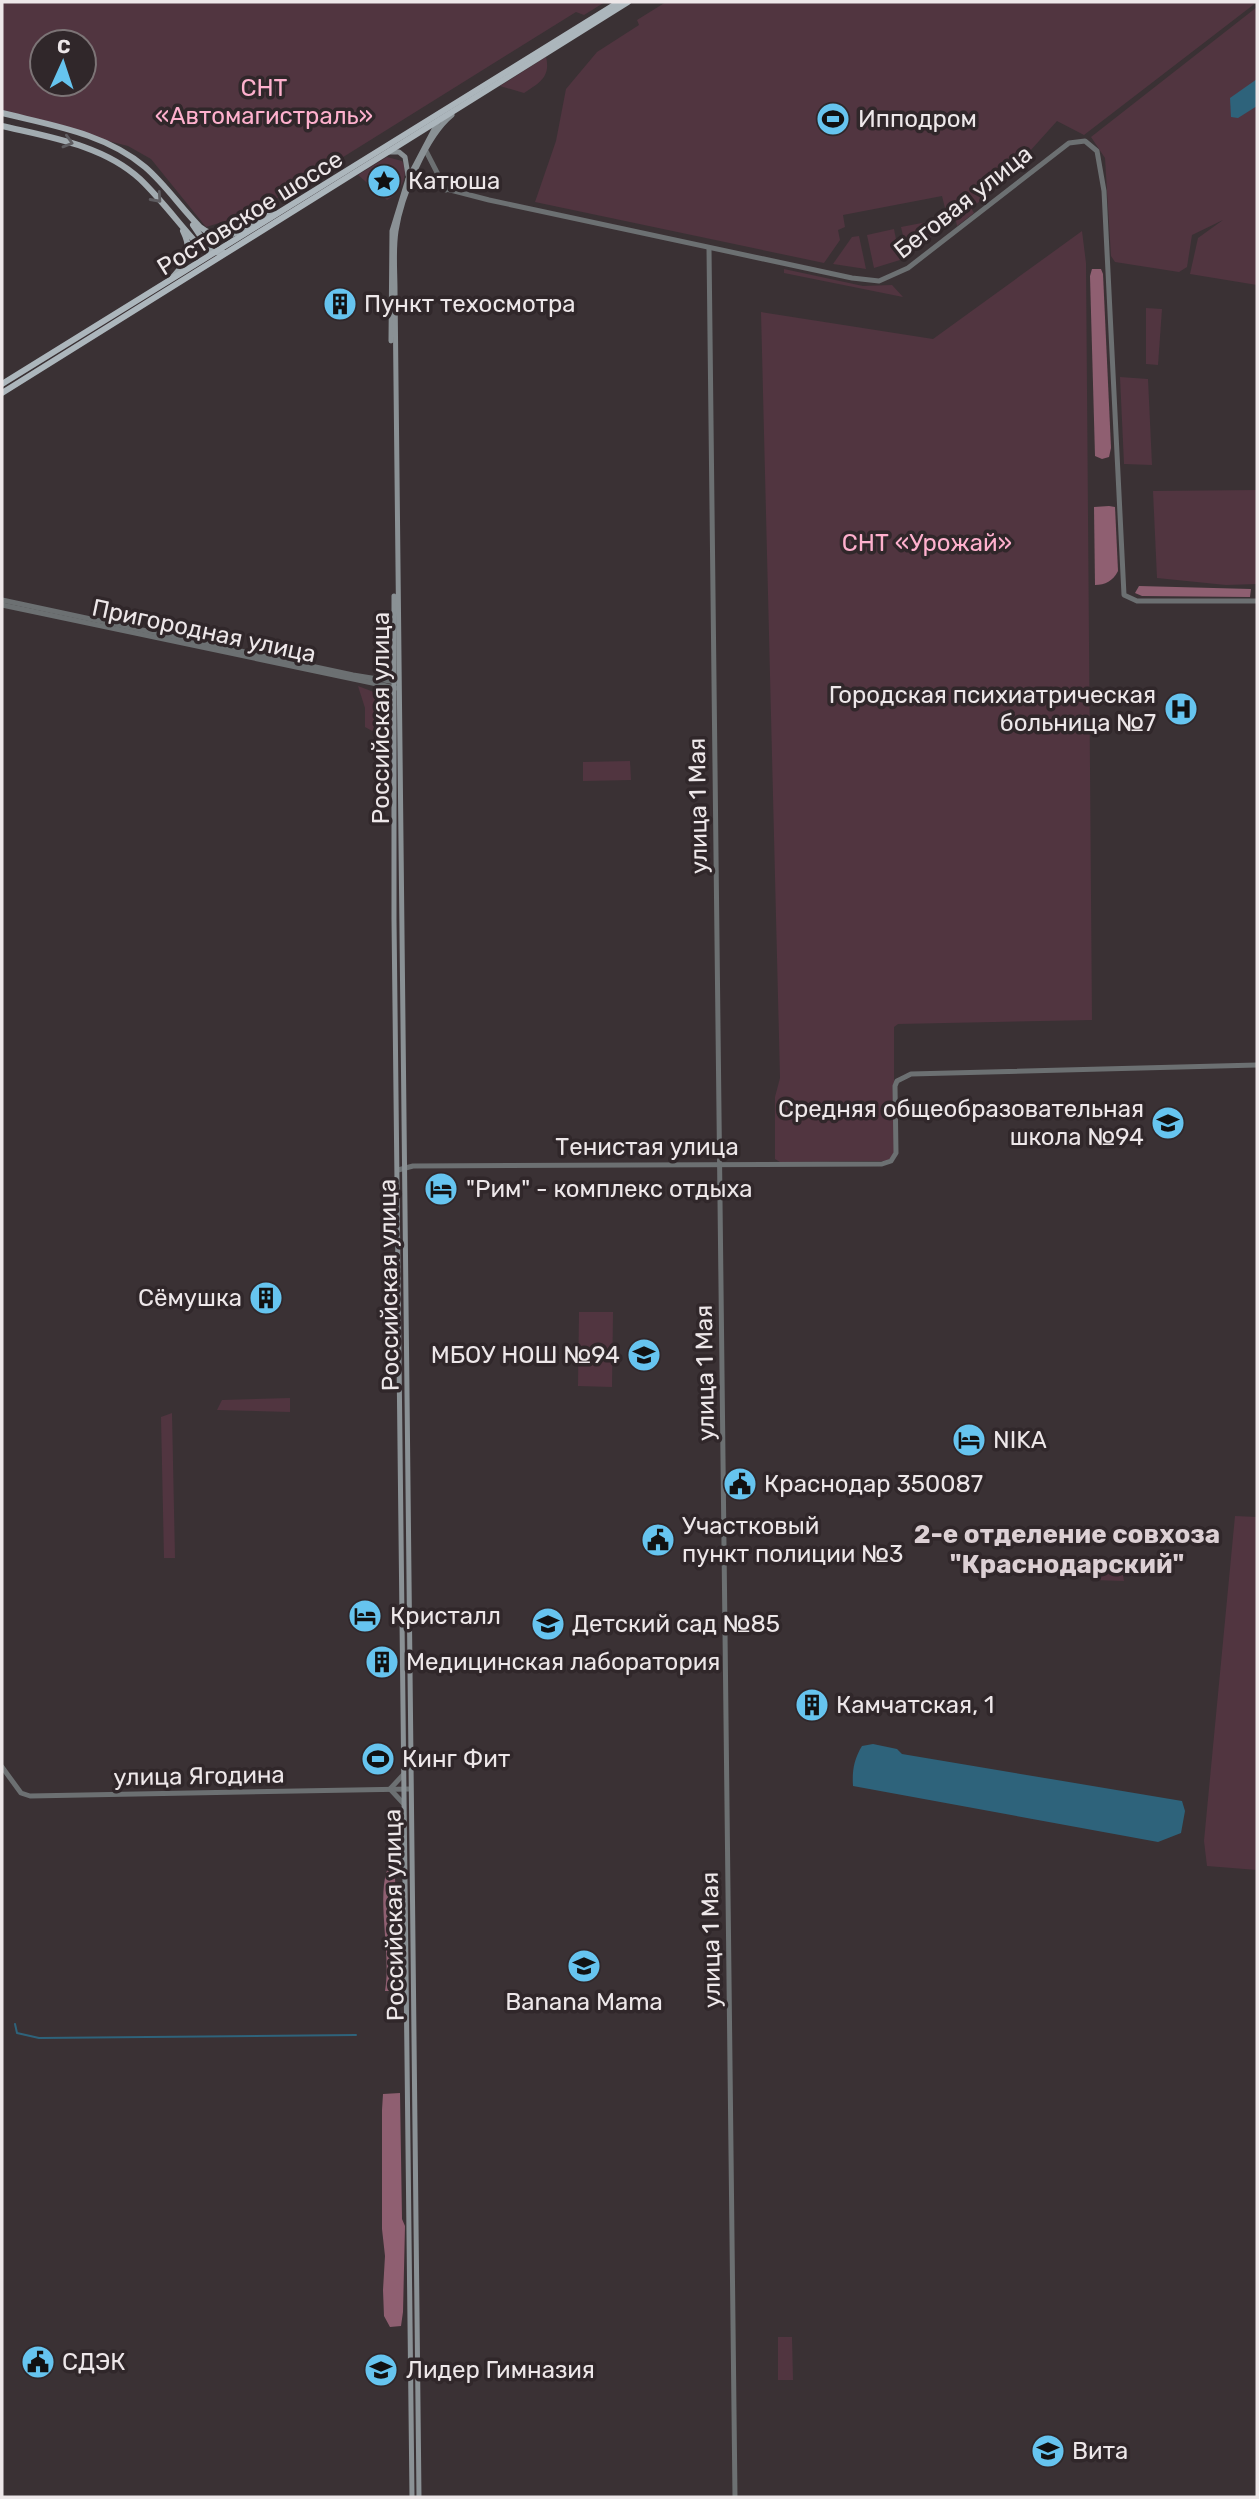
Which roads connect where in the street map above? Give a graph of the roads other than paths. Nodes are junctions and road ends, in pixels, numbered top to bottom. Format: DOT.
graph roads {
  1 [pos="618,2"];
  2 [pos="628,2"];
  3 [pos="474,97"];
  4 [pos="457,99"];
  5 [pos="2,113"];
  6 [pos="440,118"];
  7 [pos="2,125"];
  8 [pos="426,151"];
  9 [pos="376,157"];
  10 [pos="410,180"];
  11 [pos="165,188"];
  12 [pos="446,190"];
  13 [pos="293,202"];
  14 [pos="174,218"];
  15 [pos="709,248"];
  16 [pos="212,253"];
  17 [pos="225,253"];
  18 [pos="206,265"];
  19 [pos="173,277"];
  20 [pos="2,384"];
  21 [pos="2,393"];
  22 [pos="1257,601"];
  23 [pos="2,603"];
  24 [pos="396,685"];
  25 [pos="396,815"];
  26 [pos="1257,1065"];
  27 [pos="720,1164"];
  28 [pos="405,1166"];
  29 [pos="398,1170"];
  30 [pos="2,1767"];
  31 [pos="403,1774"];
  32 [pos="390,1789"];
  33 [pos="403,1789"];
  34 [pos="410,1789"];
  35 [pos="403,1803"];
  36 [pos="412,2497"];
  37 [pos="419,2497"];
  38 [pos="734,2497"];
  1 -- 4 [label="highway, Ростовское шоссе"];
  2 -- 3 [label="highway, Ростовское шоссе"];
  3 -- 6 [label="highway, Ростовское шоссе"];
  3 -- 8 [label="main road, Российская улица"];
  4 -- 6 [label="main road, Российская улица"];
  4 -- 13 [label="highway, Ростовское шоссе"];
  5 -- 11 [label="main road"];
  6 -- 9 [label="highway, Ростовское шоссе"];
  6 -- 10 [label="main road, Российская улица"];
  7 -- 14 [label="main road, one-way"];
  8 -- 10 [label="main road, Российская улица"];
  8 -- 12 [label="street"];
  9 -- 10 [label="main road"];
  9 -- 17 [label="highway, Ростовское шоссе"];
  10 -- 12 [label="street, Беговая улица"];
  10 -- 24 [label="main road, Российская улица"];
  11 -- 13 [label="main road"];
  11 -- 16 [label="main road"];
  12 -- 15 [label="street, Беговая улица"];
  13 -- 16 [label="highway, Ростовское шоссе"];
  14 -- 16 [label="main road"];
  14 -- 19 [label="main road"];
  15 -- 22 [label="street, Беговая улица"];
  15 -- 27 [label="street, улица 1 Мая"];
  16 -- 17 [label="main road"];
  16 -- 18 [label="main road"];
  16 -- 19 [label="highway, Ростовское шоссе"];
  17 -- 18 [label="highway, Ростовское шоссе"];
  18 -- 21 [label="highway, Ростовское шоссе"];
  19 -- 20 [label="highway, Ростовское шоссе"];
  23 -- 24 [label="street, Пригородная улица"];
  24 -- 25 [label="main road, Российская улица"];
  25 -- 28 [label="main road, Российская улица"];
  25 -- 29 [label="main road, Российская улица"];
  26 -- 27 [label="street, Тенистая улица"];
  27 -- 28 [label="street, Тенистая улица"];
  27 -- 38 [label="street, улица 1 Мая"];
  28 -- 29 [label="street, Тенистая улица"];
  28 -- 34 [label="main road, Российская улица"];
  29 -- 31 [label="main road, Российская улица"];
  30 -- 32 [label="street, улица Ягодина"];
  31 -- 32 [label="street"];
  31 -- 33 [label="main road, Российская улица"];
  32 -- 33 [label="street, улица Ягодина"];
  32 -- 35 [label="street"];
  33 -- 34 [label="street, улица Ягодина"];
  33 -- 35 [label="main road, Российская улица"];
  34 -- 37 [label="main road, Российская улица"];
  35 -- 36 [label="main road, Российская улица"];
}
